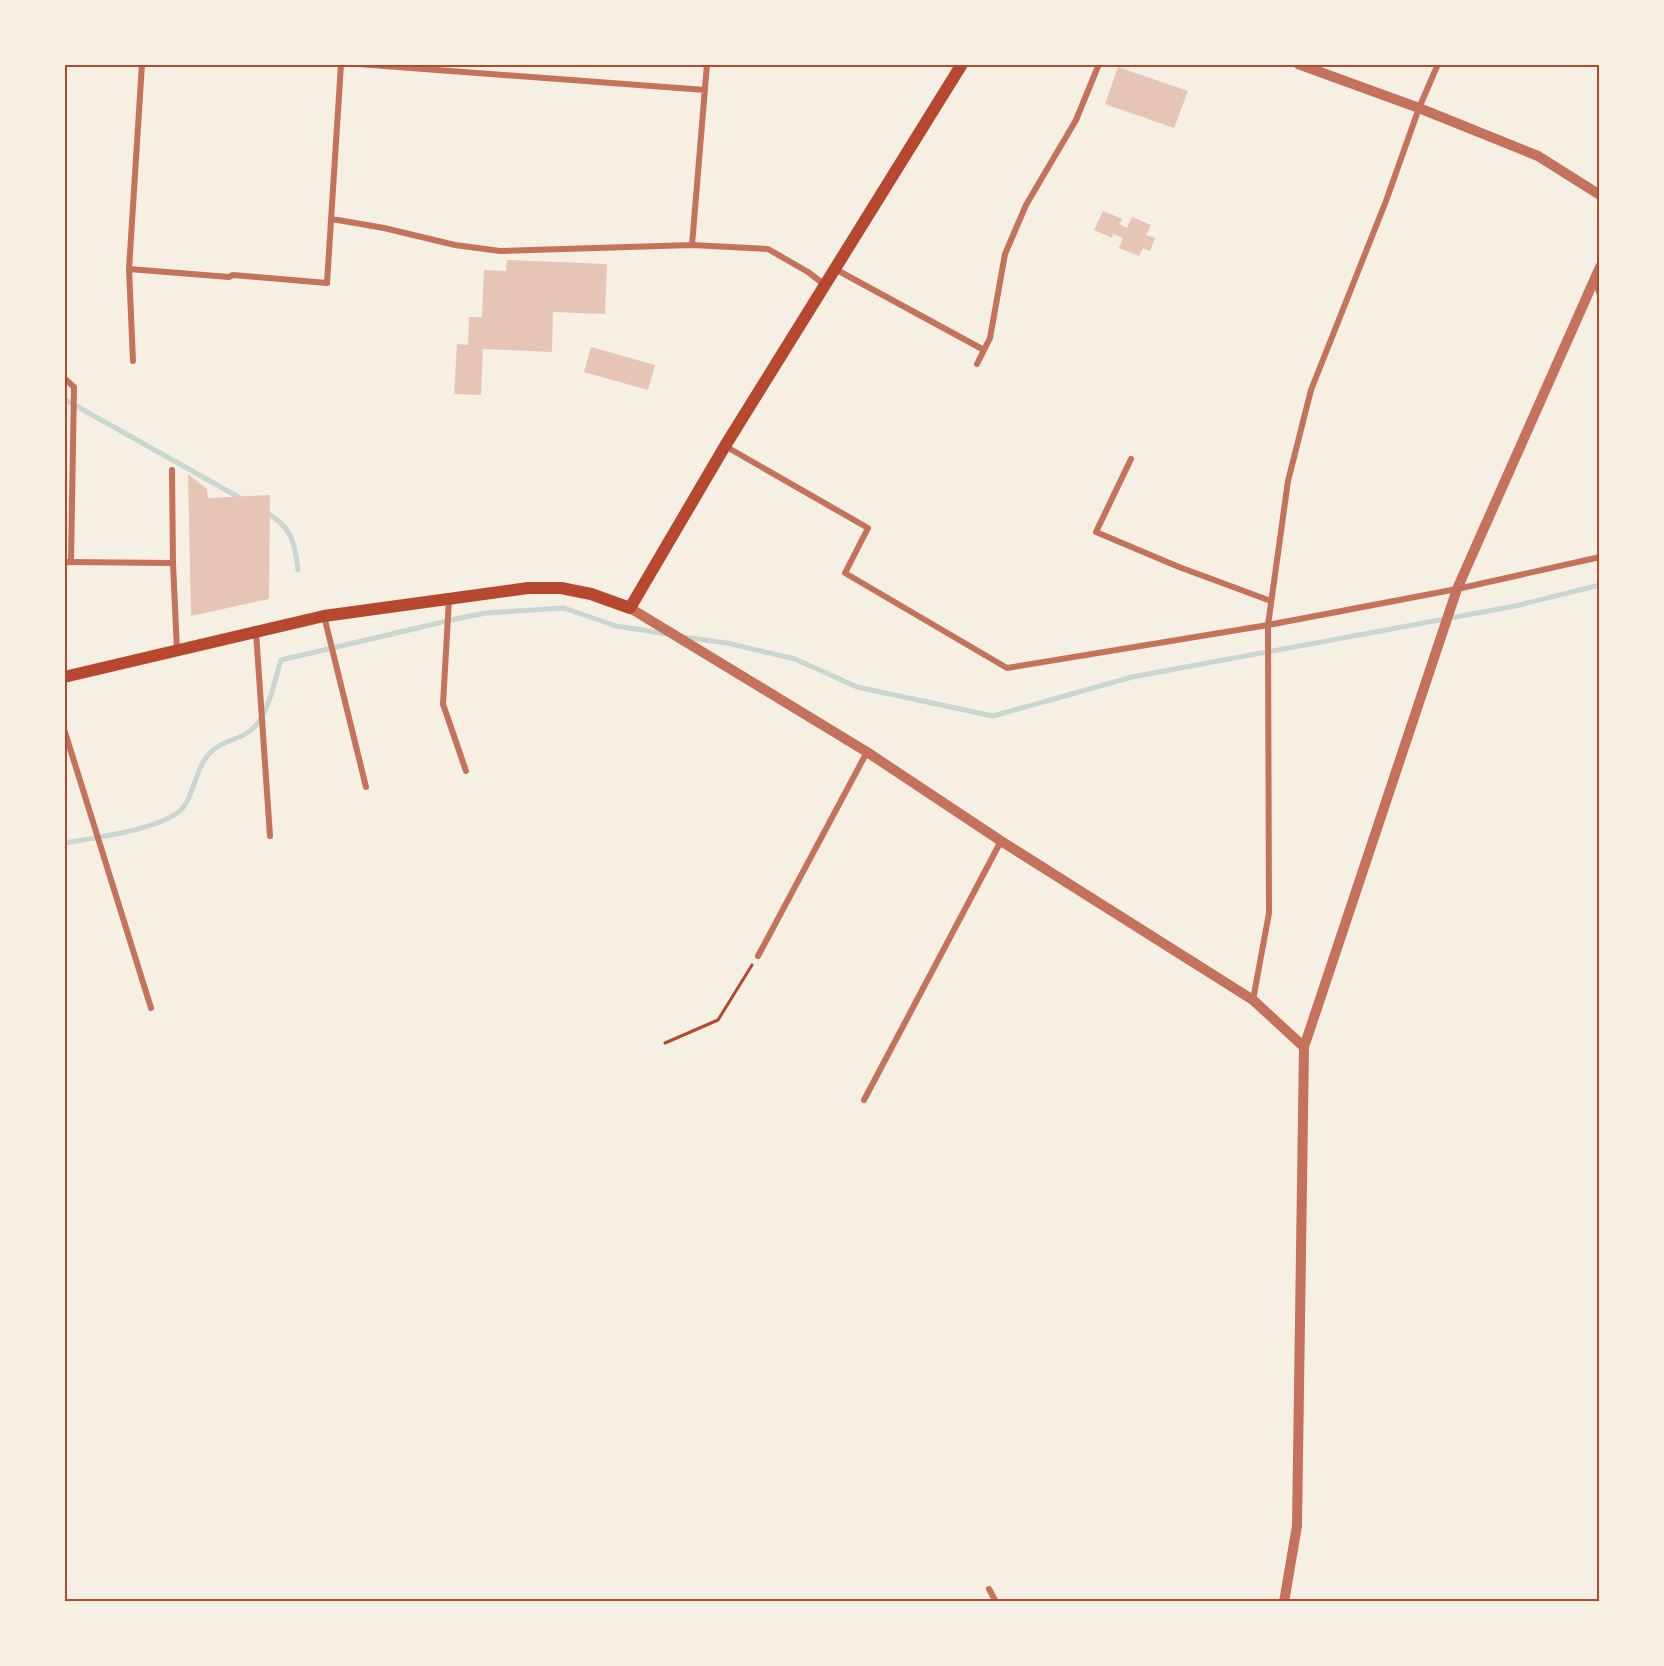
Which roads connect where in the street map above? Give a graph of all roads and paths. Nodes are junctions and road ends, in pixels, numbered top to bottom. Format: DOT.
graph roads {
  1 [pos="142,64"];
  2 [pos="341,64"];
  3 [pos="358,64"];
  4 [pos="707,64"];
  5 [pos="962,64"];
  6 [pos="1099,64"];
  7 [pos="1298,64"];
  8 [pos="1438,64"];
  9 [pos="705,90"];
  10 [pos="1419,108"];
  11 [pos="1599,195"];
  12 [pos="332,219"];
  13 [pos="692,245"];
  14 [pos="129,269"];
  15 [pos="836,269"];
  16 [pos="1597,272"];
  17 [pos="826,285"];
  18 [pos="1599,295"];
  19 [pos="984,350"];
  20 [pos="133,361"];
  21 [pos="977,364"];
  22 [pos="64,378"];
  23 [pos="725,446"];
  24 [pos="64,451"];
  25 [pos="73,451"];
  26 [pos="1131,459"];
  27 [pos="172,471"];
  28 [pos="1599,557"];
  29 [pos="68,562"];
  30 [pos="173,563"];
  31 [pos="1457,589"];
  32 [pos="449,599"];
  33 [pos="1271,601"];
  34 [pos="630,608"];
  35 [pos="324,616"];
  36 [pos="1268,625"];
  37 [pos="256,632"];
  38 [pos="177,651"];
  39 [pos="64,677"];
  40 [pos="64,729"];
  41 [pos="867,752"];
  42 [pos="466,771"];
  43 [pos="366,787"];
  44 [pos="270,836"];
  45 [pos="1001,841"];
  46 [pos="758,956"];
  47 [pos="1253,1000"];
  48 [pos="151,1008"];
  49 [pos="665,1043"];
  50 [pos="1304,1047"];
  51 [pos="864,1100"];
  52 [pos="989,1589"];
  53 [pos="996,1602"];
  54 [pos="1284,1602"];
  1 -- 14 [label="street"];
  2 -- 12 [label="street"];
  3 -- 9 [label="street"];
  4 -- 9 [label="street"];
  5 -- 15 [label="main road"];
  6 -- 19 [label="street"];
  7 -- 10 [label="street"];
  8 -- 10 [label="street"];
  9 -- 13 [label="street"];
  10 -- 11 [label="street"];
  10 -- 33 [label="street"];
  12 -- 13 [label="street"];
  12 -- 14 [label="street"];
  13 -- 17 [label="street"];
  14 -- 20 [label="street"];
  15 -- 17 [label="main road"];
  15 -- 19 [label="street"];
  16 -- 18 [label="street"];
  16 -- 31 [label="street"];
  17 -- 23 [label="main road"];
  19 -- 21 [label="street"];
  22 -- 25 [label="street"];
  23 -- 34 [label="main road"];
  23 -- 36 [label="street"];
  24 -- 25 [label="street"];
  25 -- 29 [label="street"];
  26 -- 33 [label="street"];
  27 -- 30 [label="street"];
  28 -- 31 [label="street"];
  29 -- 30 [label="street"];
  30 -- 38 [label="street"];
  31 -- 36 [label="street"];
  31 -- 50 [label="street"];
  32 -- 34 [label="main road"];
  32 -- 35 [label="main road"];
  32 -- 42 [label="street"];
  33 -- 36 [label="street"];
  34 -- 41 [label="street"];
  35 -- 37 [label="main road"];
  35 -- 43 [label="street"];
  36 -- 47 [label="street"];
  37 -- 38 [label="main road"];
  37 -- 44 [label="street"];
  38 -- 39 [label="main road"];
  40 -- 48 [label="street"];
  41 -- 45 [label="street"];
  41 -- 46 [label="street"];
  45 -- 47 [label="street"];
  45 -- 51 [label="street"];
  46 -- 49 [label="path"];
  47 -- 50 [label="street"];
  50 -- 54 [label="street"];
  52 -- 53 [label="street"];
}
